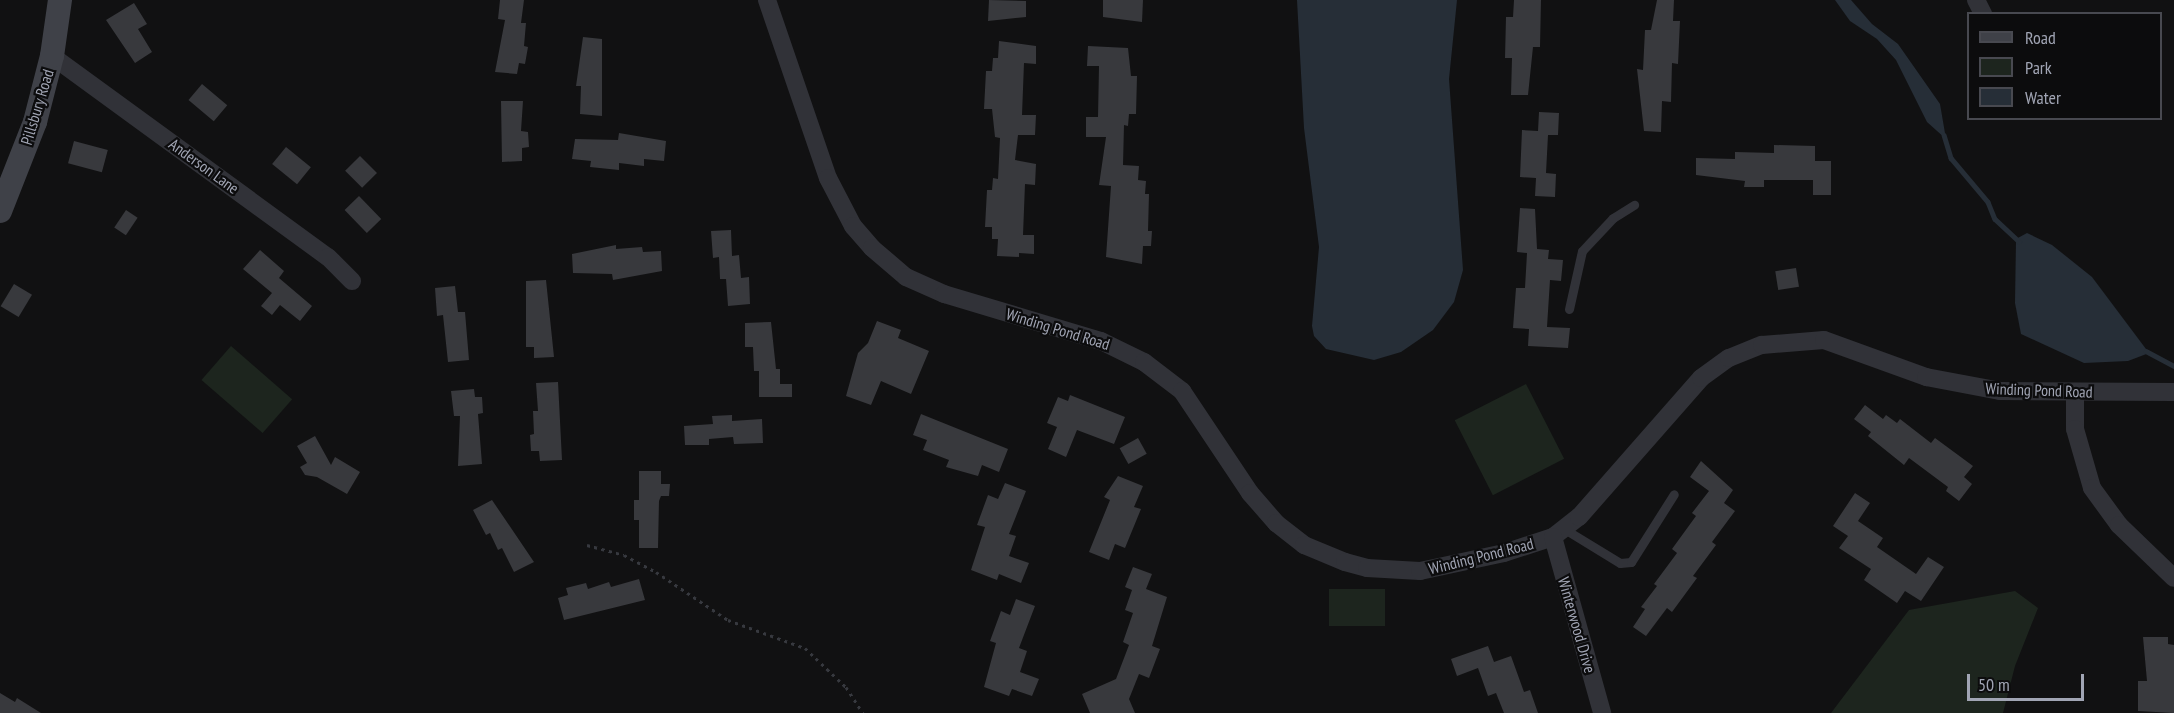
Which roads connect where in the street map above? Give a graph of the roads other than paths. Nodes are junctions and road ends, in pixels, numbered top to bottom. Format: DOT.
graph roads {
  1 [pos="60,0"];
  2 [pos="767,0"];
  3 [pos="52,56"];
  4 [pos="1634,205"];
  5 [pos="0,211"];
  6 [pos="352,281"];
  7 [pos="1569,309"];
  8 [pos="2075,392"];
  9 [pos="2174,392"];
  10 [pos="1674,494"];
  11 [pos="1559,533"];
  12 [pos="2174,578"];
  13 [pos="1602,713"];
  1 -- 3 [label="street, Pillsbury Road"];
  2 -- 11 [label="street, Winding Pond Road"];
  3 -- 5 [label="street, Pillsbury Road"];
  3 -- 6 [label="street, Anderson Lane"];
  4 -- 7 [label="lane"];
  8 -- 9 [label="street, Winding Pond Road"];
  8 -- 11 [label="street, Winding Pond Road"];
  8 -- 12 [label="street"];
  10 -- 11 [label="lane"];
  11 -- 13 [label="street, Winterwood Drive"];
}
